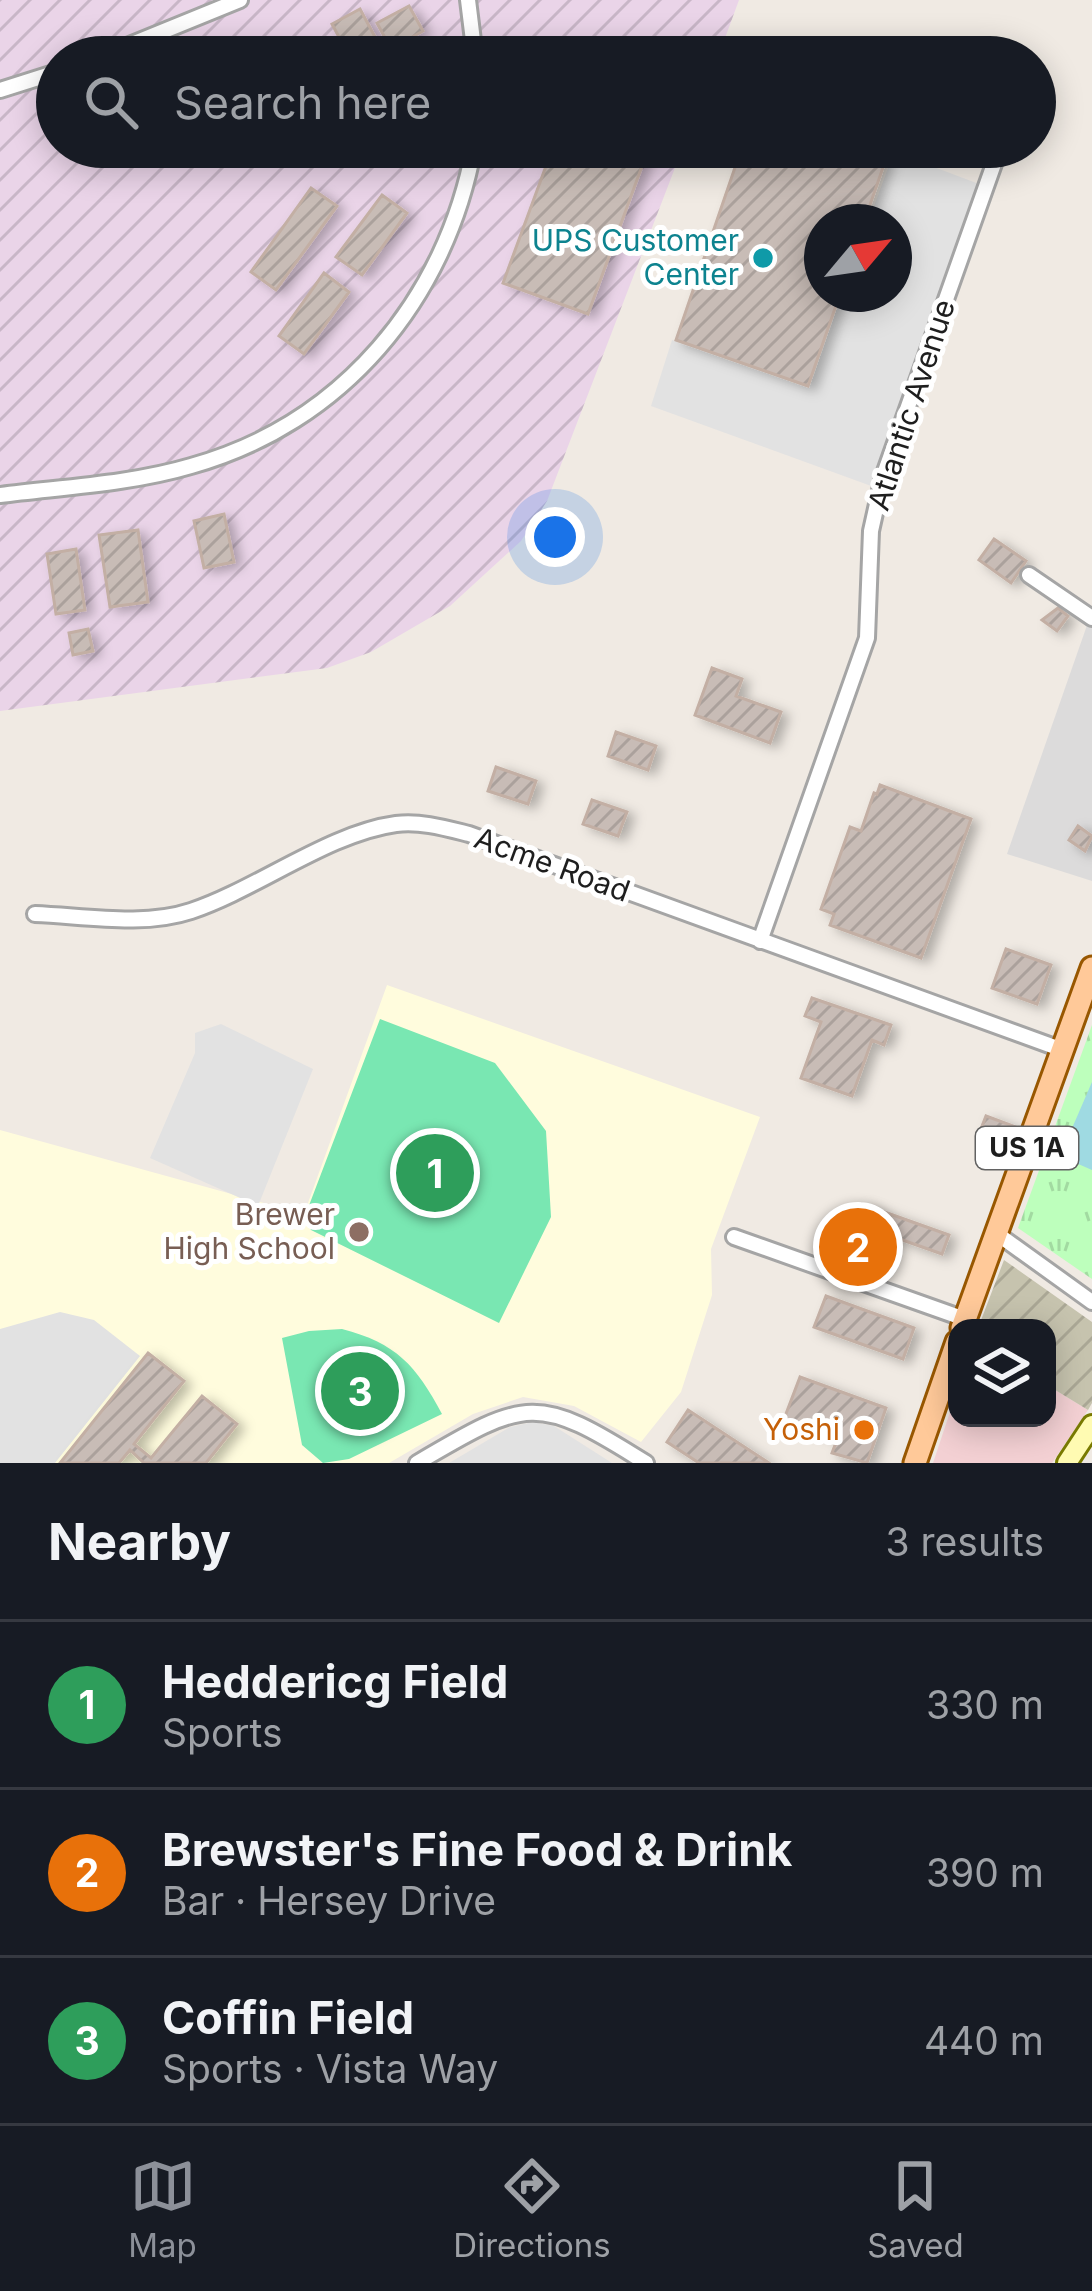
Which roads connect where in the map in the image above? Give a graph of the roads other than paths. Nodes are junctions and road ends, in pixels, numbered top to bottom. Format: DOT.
graph roads {
  1 [pos="240,0"];
  2 [pos="468,0"];
  3 [pos="152,36"];
  4 [pos="473,36"];
  5 [pos="36,79"];
  6 [pos="0,90"];
  7 [pos="469,168"];
  8 [pos="993,168"];
  9 [pos="0,495"];
  10 [pos="1029,575"];
  11 [pos="1092,618"];
  12 [pos="35,914"];
  13 [pos="760,941"];
  14 [pos="1092,968"];
  15 [pos="1063,1050"];
  16 [pos="996,1232"];
  17 [pos="734,1237"];
  18 [pos="1092,1302"];
  19 [pos="950,1319"];
  20 [pos="965,1319"];
  21 [pos="948,1368"];
  22 [pos="1092,1425"];
  23 [pos="417,1463"];
  24 [pos="646,1463"];
  25 [pos="915,1463"];
  26 [pos="1067,1463"];
  1 -- 3 [label="street"];
  2 -- 4 [label="street"];
  5 -- 6 [label="street"];
  7 -- 9 [label="street"];
  8 -- 13 [label="street, Atlantic Avenue"];
  10 -- 11 [label="street"];
  12 -- 13 [label="street, Acme Road"];
  13 -- 15 [label="street, Acme Road"];
  14 -- 15 [label="main road, US 1A"];
  15 -- 16 [label="main road, US 1A"];
  16 -- 18 [label="street"];
  16 -- 20 [label="main road, US 1A"];
  17 -- 19 [label="street"];
  21 -- 25 [label="main road"];
  22 -- 26 [label="main road"];
  23 -- 24 [label="street"];
}
